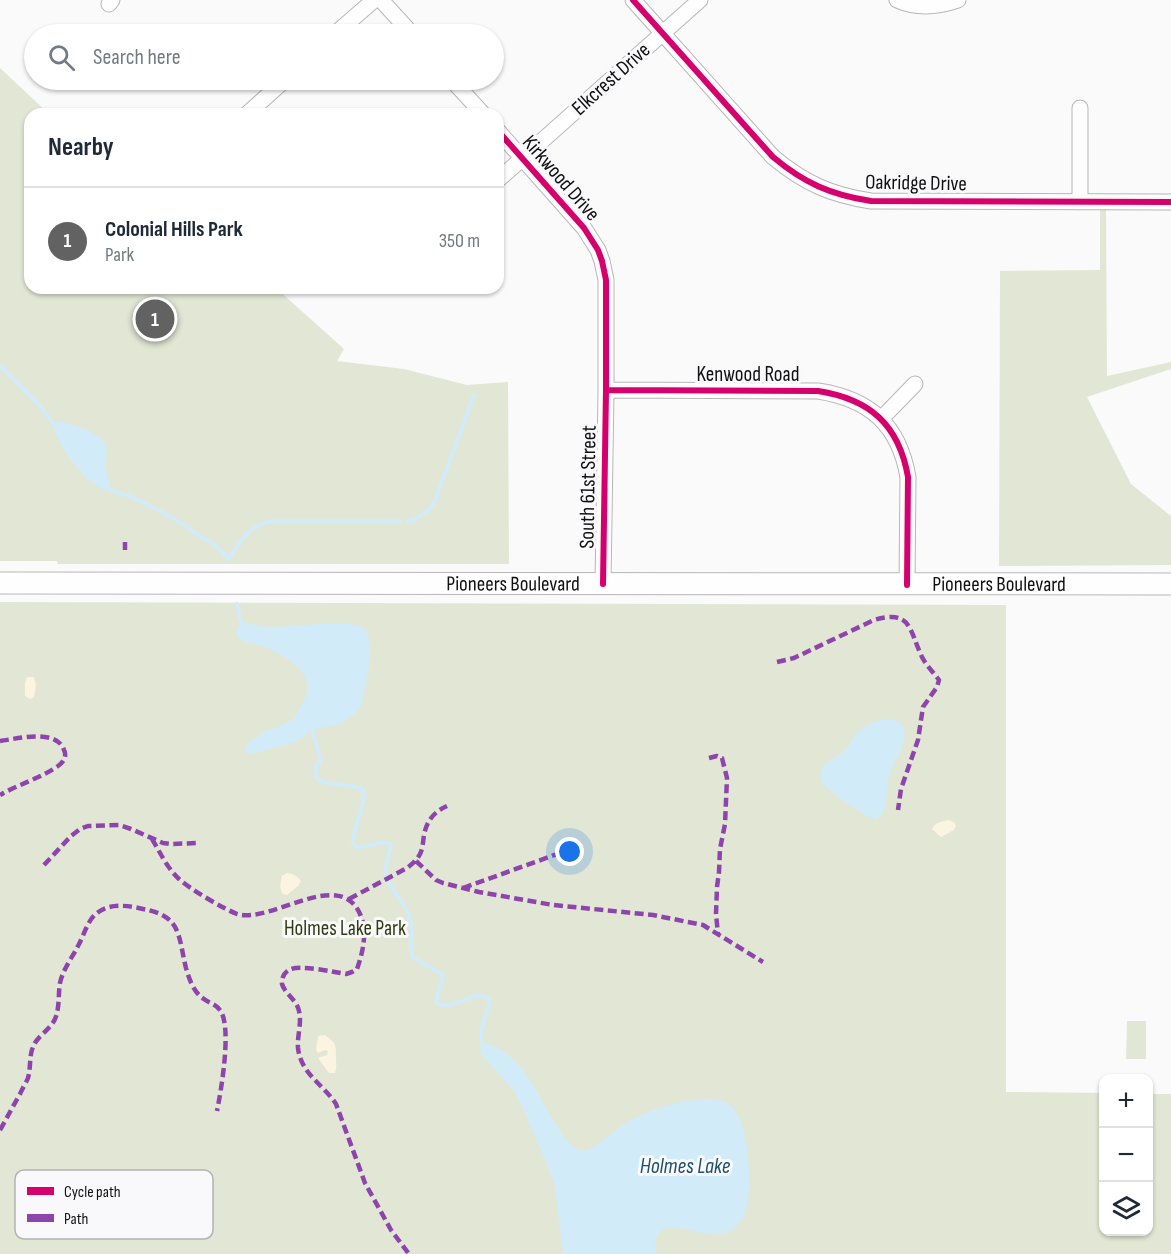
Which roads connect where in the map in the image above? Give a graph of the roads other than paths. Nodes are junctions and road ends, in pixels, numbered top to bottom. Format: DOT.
graph roads {
  1 [pos="374,0"];
  2 [pos="381,0"];
  3 [pos="633,0"];
  4 [pos="700,0"];
  5 [pos="897,0"];
  6 [pos="957,0"];
  7 [pos="346,24"];
  8 [pos="403,24"];
  9 [pos="662,33"];
  10 [pos="274,90"];
  11 [pos="461,90"];
  12 [pos="254,108"];
  13 [pos="478,108"];
  14 [pos="1080,108"];
  15 [pos="504,138"];
  16 [pos="522,159"];
  17 [pos="504,175"];
  18 [pos="1080,202"];
  19 [pos="1171,202"];
  20 [pos="915,384"];
  21 [pos="606,390"];
  22 [pos="881,419"];
  23 [pos="0,583"];
  24 [pos="603,584"];
  25 [pos="1171,584"];
  26 [pos="907,585"];
  1 -- 7 [label="street"];
  2 -- 8 [label="street"];
  3 -- 9 [label="street, Oakridge Drive"];
  4 -- 9 [label="street, Elkcrest Drive"];
  5 -- 6 [label="street"];
  9 -- 16 [label="street, Elkcrest Drive"];
  9 -- 18 [label="street, Oakridge Drive"];
  10 -- 12 [label="street"];
  11 -- 13 [label="street"];
  14 -- 18 [label="street"];
  15 -- 16 [label="street, Kirkwood Drive"];
  16 -- 17 [label="street, Elkcrest Drive"];
  16 -- 21 [label="street, Kirkwood Drive"];
  18 -- 19 [label="street, Oakridge Drive"];
  20 -- 22 [label="street"];
  21 -- 22 [label="street, Kenwood Road"];
  21 -- 24 [label="street, South 61st Street"];
  22 -- 26 [label="street, Kenwood Road"];
  23 -- 24 [label="main road, Pioneers Boulevard"];
  24 -- 26 [label="main road, Pioneers Boulevard"];
  25 -- 26 [label="main road, Pioneers Boulevard"];
}
